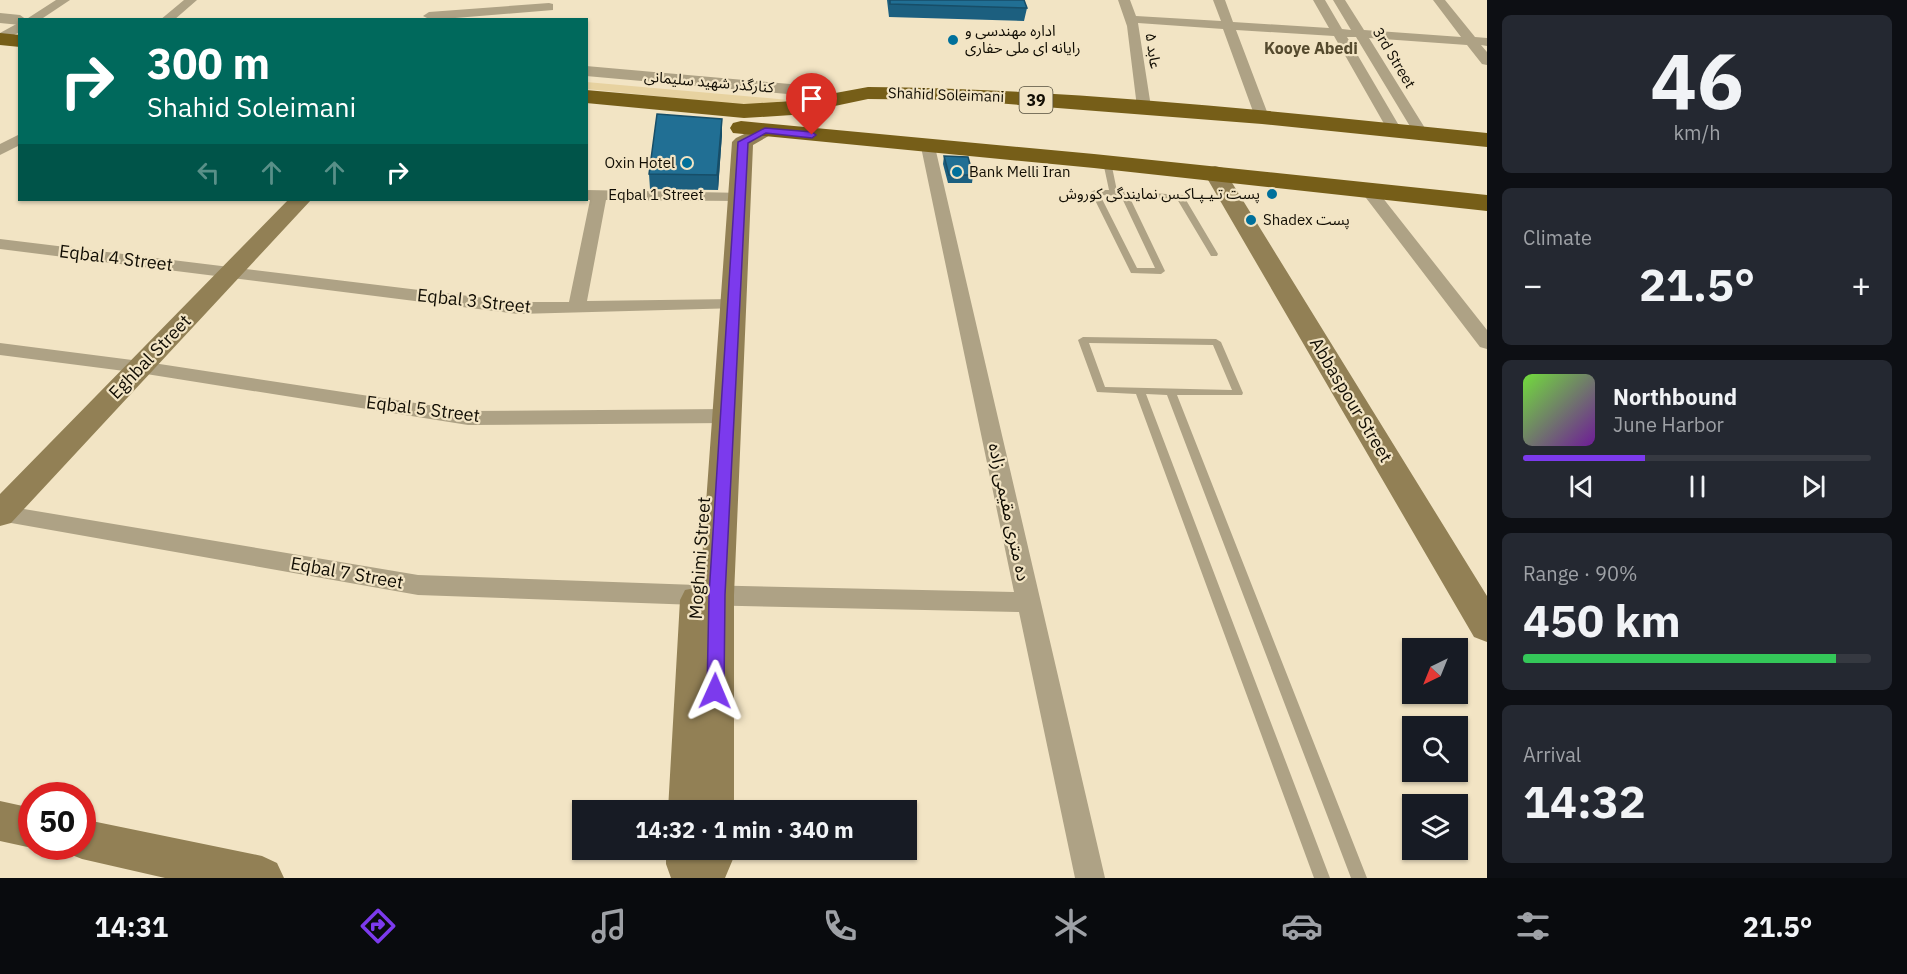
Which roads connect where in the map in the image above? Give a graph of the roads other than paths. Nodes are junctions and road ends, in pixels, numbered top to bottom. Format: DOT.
graph roads {
  1 [pos="64,0"];
  2 [pos="191,0"];
  3 [pos="423,0"];
  4 [pos="1124,0"];
  5 [pos="1219,0"];
  6 [pos="1319,0"];
  7 [pos="1339,0"];
  8 [pos="1439,0"];
  9 [pos="550,9"];
  10 [pos="0,18"];
  11 [pos="34,18"];
  12 [pos="168,18"];
  13 [pos="429,18"];
  14 [pos="18,20"];
  15 [pos="1131,23"];
  16 [pos="18,27"];
  17 [pos="1230,29"];
  18 [pos="1340,36"];
  19 [pos="1363,37"];
  20 [pos="0,38"];
  21 [pos="18,40"];
  22 [pos="1481,45"];
  23 [pos="0,57"];
  24 [pos="18,59"];
  25 [pos="1487,61"];
  26 [pos="588,71"];
  27 [pos="915,93"];
  28 [pos="588,96"];
  29 [pos="831,99"];
  30 [pos="807,105"];
  31 [pos="1144,107"];
  32 [pos="588,113"];
  33 [pos="1262,117"];
  34 [pos="729,127"];
  35 [pos="1394,129"];
  36 [pos="765,130"];
  37 [pos="1421,133"];
  38 [pos="0,134"];
  39 [pos="18,137"];
  40 [pos="18,138"];
  41 [pos="859,140"];
  42 [pos="1487,140"];
  43 [pos="928,147"];
  44 [pos="0,151"];
  45 [pos="1100,162"];
  46 [pos="1215,173"];
  47 [pos="1369,191"];
  48 [pos="1119,194"];
  49 [pos="593,195"];
  50 [pos="732,196"];
  51 [pos="299,201"];
  52 [pos="1487,203"];
  53 [pos="0,244"];
  54 [pos="1214,254"];
  55 [pos="231,272"];
  56 [pos="725,304"];
  57 [pos="578,307"];
  58 [pos="1487,343"];
  59 [pos="0,349"];
  60 [pos="140,367"];
  61 [pos="1140,392"];
  62 [pos="1171,393"];
  63 [pos="718,416"];
  64 [pos="0,513"];
  65 [pos="707,595"];
  66 [pos="1029,602"];
  67 [pos="1487,627"];
  68 [pos="690,800"];
  69 [pos="713,800"];
  70 [pos="0,822"];
  71 [pos="18,825"];
  72 [pos="96,842"];
  73 [pos="687,860"];
  74 [pos="712,860"];
  75 [pos="262,878"];
  76 [pos="693,878"];
  77 [pos="703,878"];
  78 [pos="1090,878"];
  79 [pos="1322,878"];
  80 [pos="1359,878"];
  1 -- 11 [label="street"];
  2 -- 12 [label="street"];
  3 -- 13 [label="street"];
  4 -- 15 [label="street, عابد ۵"];
  5 -- 17 [label="street"];
  6 -- 18 [label="street, 3rd Street"];
  7 -- 19 [label="street, 3rd Street"];
  8 -- 22 [label="street"];
  9 -- 13 [label="street"];
  10 -- 14 [label="street"];
  15 -- 17 [label="street"];
  15 -- 31 [label="street, عابد ۵"];
  16 -- 20 [label="street"];
  17 -- 18 [label="street"];
  17 -- 33 [label="street"];
  18 -- 19 [label="street"];
  18 -- 35 [label="street, 3rd Street"];
  19 -- 22 [label="street"];
  19 -- 37 [label="street, 3rd Street"];
  20 -- 21 [label="highway"];
  22 -- 25 [label="street"];
  23 -- 24 [label="highway"];
  26 -- 29 [label="street, کنارگذر شهید سلیمانی"];
  27 -- 29 [label="highway, Shahid Soleimani / 39"];
  27 -- 31 [label="highway, Shahid Soleimani / 39"];
  27 -- 45 [label="highway"];
  28 -- 30 [label="highway, Shahid Soleimani / 39"];
  29 -- 30 [label="highway, Shahid Soleimani / 39"];
  30 -- 41 [label="highway"];
  31 -- 33 [label="highway, Shahid Soleimani / 39"];
  32 -- 34 [label="highway"];
  33 -- 35 [label="highway, Shahid Soleimani / 39"];
  34 -- 36 [label="highway"];
  34 -- 50 [label="main road, Moghimi Street"];
  35 -- 37 [label="highway, Shahid Soleimani / 39"];
  36 -- 41 [label="highway"];
  36 -- 50 [label="main road, Moghimi Street"];
  37 -- 42 [label="highway, Shahid Soleimani / 39"];
  38 -- 39 [label="street"];
  40 -- 44 [label="street"];
  41 -- 43 [label="highway"];
  43 -- 45 [label="highway"];
  43 -- 66 [label="street, ده متری مقیمی زاده"];
  45 -- 46 [label="highway"];
  45 -- 48 [label="lane"];
  46 -- 47 [label="highway"];
  46 -- 67 [label="main road, Abbaspour Street"];
  47 -- 52 [label="highway"];
  47 -- 58 [label="street"];
  48 -- 48 [label="lane"];
  48 -- 54 [label="lane"];
  49 -- 50 [label="street, Eqbal 1 Street"];
  49 -- 57 [label="street"];
  50 -- 56 [label="main road, Moghimi Street"];
  51 -- 55 [label="main road, Eghbal Street"];
  53 -- 55 [label="street, Eqbal 4 Street"];
  55 -- 57 [label="street, Eqbal 3 Street"];
  55 -- 60 [label="main road, Eghbal Street"];
  56 -- 57 [label="street, Eqbal 3 Street"];
  56 -- 63 [label="main road, Moghimi Street"];
  59 -- 60 [label="street, Eqbal 5 Street"];
  60 -- 63 [label="street, Eqbal 5 Street"];
  60 -- 64 [label="main road, Eghbal Street"];
  61 -- 62 [label="lane"];
  61 -- 62 [label="lane"];
  61 -- 79 [label="lane"];
  62 -- 80 [label="lane"];
  63 -- 65 [label="main road, Moghimi Street"];
  64 -- 65 [label="street, Eqbal 7 Street"];
  65 -- 66 [label="street, Eqbal 7 Street"];
  65 -- 68 [label="main road, Moghimi Street"];
  65 -- 69 [label="main road, Moghimi Street"];
  66 -- 78 [label="street, ده متری مقیمی زاده"];
  70 -- 71 [label="main road"];
  72 -- 75 [label="main road"];
  73 -- 76 [label="main road"];
  74 -- 77 [label="main road"];
}
